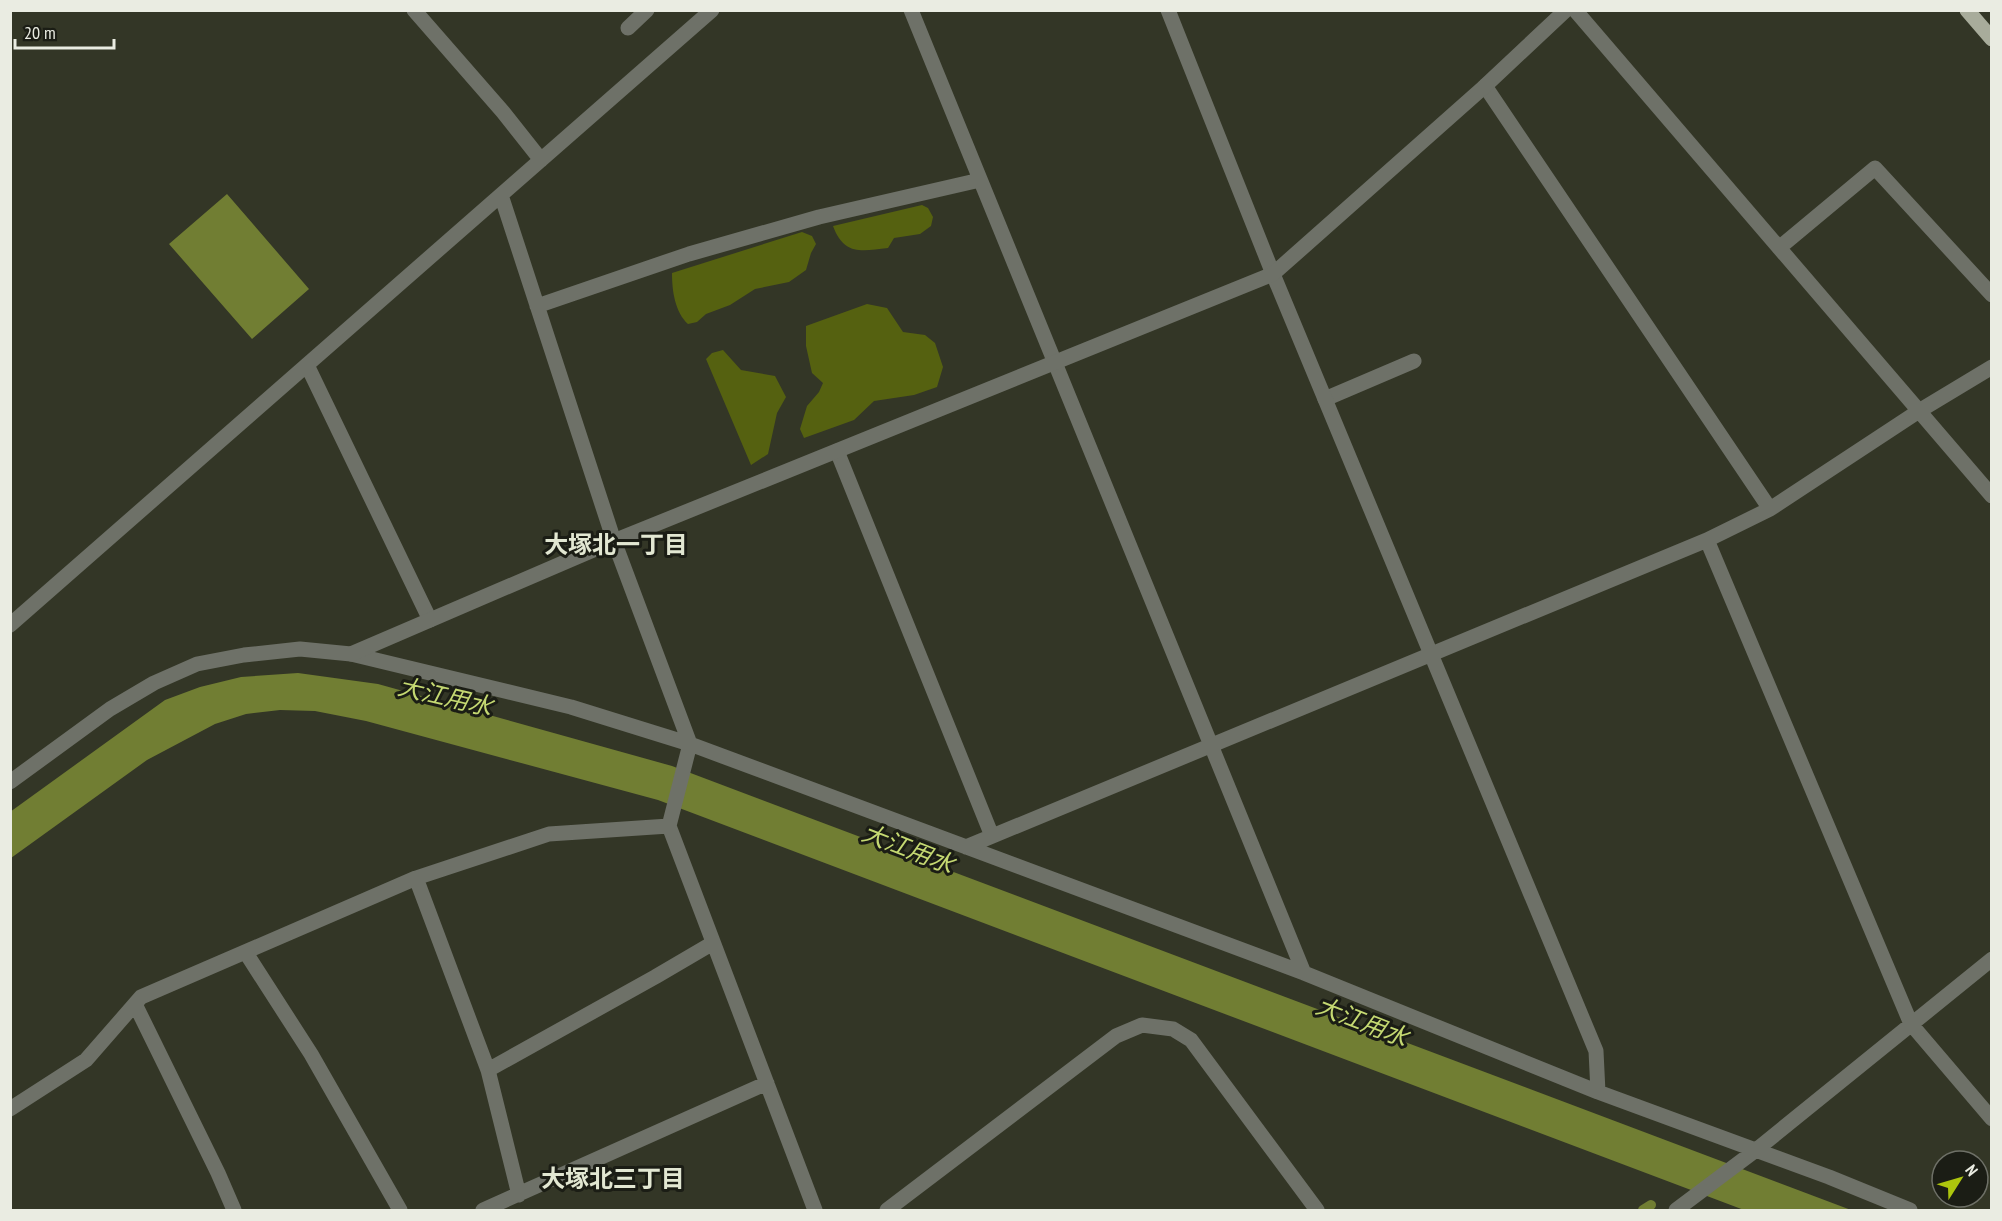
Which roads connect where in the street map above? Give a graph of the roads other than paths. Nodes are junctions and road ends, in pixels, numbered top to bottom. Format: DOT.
graph roads {
  1 [pos="414,10"];
  2 [pos="647,10"];
  3 [pos="711,10"];
  4 [pos="911,10"];
  5 [pos="1167,10"];
  6 [pos="1566,10"];
  7 [pos="1575,10"];
  8 [pos="1967,10"];
  9 [pos="628,28"];
  10 [pos="1992,39"];
  11 [pos="1485,86"];
  12 [pos="541,160"];
  13 [pos="980,180"];
  14 [pos="501,195"];
  15 [pos="1779,248"];
  16 [pos="1273,274"];
  17 [pos="1992,295"];
  18 [pos="537,306"];
  19 [pos="1414,361"];
  20 [pos="1055,363"];
  21 [pos="307,365"];
  22 [pos="1992,367"];
  23 [pos="1324,399"];
  24 [pos="1919,411"];
  25 [pos="837,451"];
  26 [pos="1992,496"];
  27 [pos="1770,509"];
  28 [pos="1707,540"];
  29 [pos="614,541"];
  30 [pos="430,620"];
  31 [pos="10,625"];
  32 [pos="351,654"];
  33 [pos="1431,654"];
  34 [pos="690,744"];
  35 [pos="1211,745"];
  36 [pos="10,782"];
  37 [pos="670,821"];
  38 [pos="992,836"];
  39 [pos="966,847"];
  40 [pos="416,878"];
  41 [pos="713,943"];
  42 [pos="246,953"];
  43 [pos="1992,959"];
  44 [pos="1304,973"];
  45 [pos="135,1004"];
  46 [pos="1911,1024"];
  47 [pos="488,1070"];
  48 [pos="766,1083"];
  49 [pos="1598,1092"];
  50 [pos="10,1109"];
  51 [pos="1992,1119"];
  52 [pos="1756,1150"];
  53 [pos="519,1194"];
  54 [pos="234,1210"];
  55 [pos="400,1210"];
  56 [pos="483,1210"];
  57 [pos="815,1210"];
  58 [pos="887,1210"];
  59 [pos="1317,1210"];
  60 [pos="1676,1210"];
  61 [pos="1910,1210"];
  1 -- 12 [label="street"];
  2 -- 9 [label="street"];
  3 -- 12 [label="street"];
  4 -- 13 [label="street"];
  5 -- 16 [label="street"];
  6 -- 11 [label="street"];
  7 -- 15 [label="street"];
  8 -- 10 [label="main road"];
  11 -- 16 [label="street"];
  11 -- 27 [label="street"];
  12 -- 14 [label="street"];
  13 -- 18 [label="street"];
  13 -- 20 [label="street"];
  14 -- 18 [label="street"];
  14 -- 21 [label="street"];
  15 -- 17 [label="street"];
  15 -- 24 [label="street"];
  16 -- 20 [label="street"];
  16 -- 23 [label="street"];
  18 -- 29 [label="street"];
  19 -- 23 [label="street"];
  20 -- 25 [label="street"];
  20 -- 35 [label="street"];
  21 -- 30 [label="street"];
  21 -- 31 [label="street"];
  22 -- 24 [label="street"];
  23 -- 33 [label="street"];
  24 -- 26 [label="street"];
  24 -- 27 [label="street"];
  25 -- 29 [label="street"];
  25 -- 38 [label="street"];
  27 -- 28 [label="street"];
  28 -- 33 [label="street"];
  28 -- 46 [label="street"];
  29 -- 30 [label="street"];
  29 -- 34 [label="street"];
  30 -- 32 [label="street"];
  32 -- 34 [label="street"];
  32 -- 36 [label="street"];
  33 -- 35 [label="street"];
  33 -- 49 [label="street"];
  34 -- 37 [label="street"];
  34 -- 39 [label="street"];
  35 -- 38 [label="street"];
  35 -- 44 [label="street"];
  37 -- 40 [label="street"];
  37 -- 41 [label="street"];
  38 -- 39 [label="street"];
  39 -- 44 [label="street"];
  40 -- 42 [label="street"];
  40 -- 47 [label="street"];
  41 -- 47 [label="street"];
  41 -- 48 [label="street"];
  42 -- 45 [label="street"];
  42 -- 55 [label="street"];
  43 -- 46 [label="street"];
  44 -- 49 [label="street"];
  45 -- 50 [label="street"];
  45 -- 54 [label="street"];
  46 -- 51 [label="street"];
  46 -- 52 [label="street"];
  47 -- 53 [label="street"];
  48 -- 53 [label="street"];
  48 -- 57 [label="street"];
  49 -- 52 [label="street"];
  52 -- 60 [label="street"];
  52 -- 61 [label="street"];
  53 -- 56 [label="street"];
  58 -- 59 [label="street"];
}
